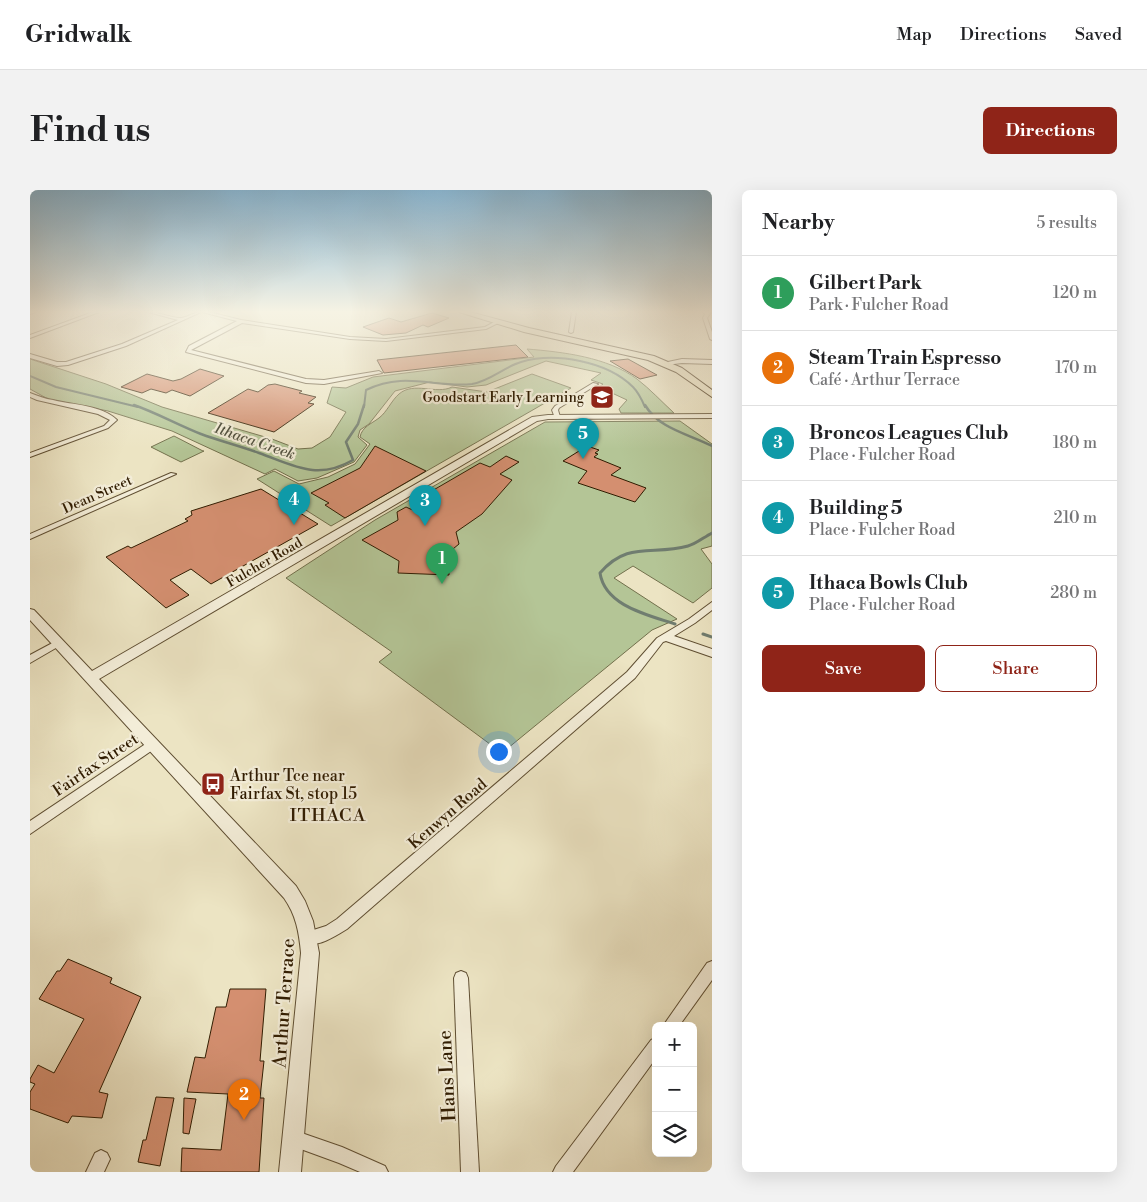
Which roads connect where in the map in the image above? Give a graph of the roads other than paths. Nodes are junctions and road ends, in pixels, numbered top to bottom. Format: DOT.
graph roads {
  1 [pos="36,358"];
  2 [pos="85,358"];
  3 [pos="210,358"];
  4 [pos="650,358"];
  5 [pos="712,362"];
  6 [pos="666,363"];
  7 [pos="380,373"];
  8 [pos="595,384"];
  9 [pos="712,394"];
  10 [pos="30,395"];
  11 [pos="712,416"];
  12 [pos="557,417"];
  13 [pos="30,455"];
  14 [pos="173,474"];
  15 [pos="30,537"];
  16 [pos="712,605"];
  17 [pos="30,613"];
  18 [pos="665,636"];
  19 [pos="58,643"];
  20 [pos="712,653"];
  21 [pos="30,658"];
  22 [pos="91,678"];
  23 [pos="153,744"];
  24 [pos="30,828"];
  25 [pos="309,938"];
  26 [pos="712,968"];
  27 [pos="461,978"];
  28 [pos="673,1022"];
  29 [pos="652,1050"];
  30 [pos="293,1138"];
  31 [pos="290,1172"];
  32 [pos="379,1172"];
  33 [pos="470,1172"];
  34 [pos="562,1172"];
  1 -- 2 [label="street"];
  3 -- 7 [label="street"];
  4 -- 6 [label="main road"];
  5 -- 6 [label="street"];
  6 -- 9 [label="main road"];
  8 -- 12 [label="street"];
  10 -- 13 [label="street"];
  11 -- 12 [label="street, Fulcher Road"];
  12 -- 22 [label="street, Fulcher Road"];
  14 -- 15 [label="street, Dean Street"];
  16 -- 18 [label="street, Kenwyn Road"];
  17 -- 19 [label="street, Arthur Terrace"];
  18 -- 20 [label="street"];
  18 -- 25 [label="street, Kenwyn Road"];
  19 -- 21 [label="street"];
  19 -- 22 [label="street, Arthur Terrace"];
  22 -- 23 [label="street, Arthur Terrace"];
  23 -- 24 [label="street, Fairfax Street"];
  23 -- 25 [label="street, Arthur Terrace"];
  25 -- 30 [label="street, Arthur Terrace"];
  26 -- 28 [label="street"];
  27 -- 33 [label="street, Hans Lane"];
  29 -- 34 [label="street"];
  30 -- 31 [label="street, Arthur Terrace"];
  30 -- 32 [label="street"];
}
